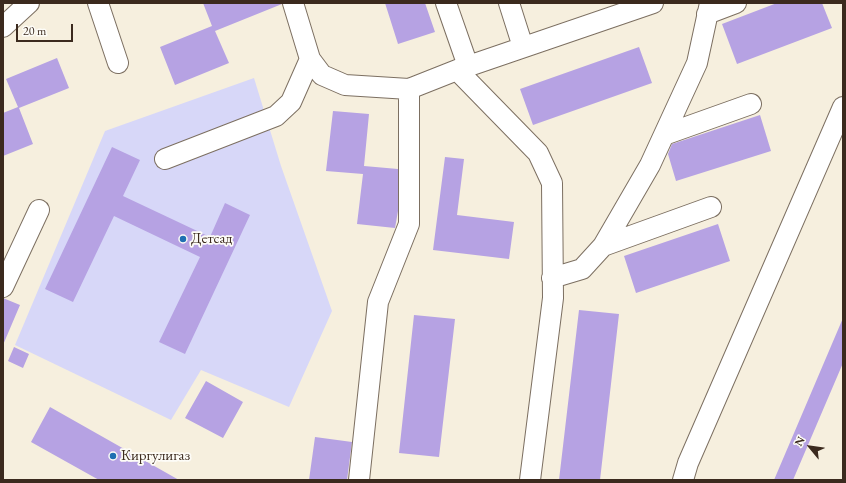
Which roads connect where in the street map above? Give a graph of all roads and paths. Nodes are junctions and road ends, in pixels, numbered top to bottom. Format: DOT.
graph roads {
  1 [pos="29,3"];
  2 [pos="98,3"];
  3 [pos="293,3"];
  4 [pos="446,3"];
  5 [pos="509,3"];
  6 [pos="651,3"];
  7 [pos="736,3"];
  8 [pos="709,8"];
  9 [pos="3,27"];
  10 [pos="523,47"];
  11 [pos="310,58"];
  12 [pos="118,64"];
  13 [pos="462,68"];
  14 [pos="409,90"];
  15 [pos="751,104"];
  16 [pos="843,106"];
  17 [pos="664,134"];
  18 [pos="164,159"];
  19 [pos="711,207"];
  20 [pos="39,210"];
  21 [pos="603,246"];
  22 [pos="552,278"];
  23 [pos="3,288"];
  24 [pos="358,480"];
  25 [pos="530,480"];
  26 [pos="683,480"];
  1 -- 9 [label="street"];
  2 -- 12 [label="street"];
  3 -- 11 [label="street"];
  4 -- 13 [label="street"];
  5 -- 10 [label="street"];
  6 -- 10 [label="street"];
  7 -- 8 [label="street"];
  8 -- 17 [label="street"];
  10 -- 13 [label="street"];
  11 -- 14 [label="street"];
  11 -- 18 [label="street"];
  13 -- 14 [label="street"];
  13 -- 22 [label="street"];
  14 -- 24 [label="street"];
  15 -- 17 [label="street"];
  16 -- 26 [label="street"];
  17 -- 21 [label="street"];
  19 -- 21 [label="street"];
  20 -- 23 [label="street"];
  21 -- 22 [label="street"];
  22 -- 25 [label="street"];
}
